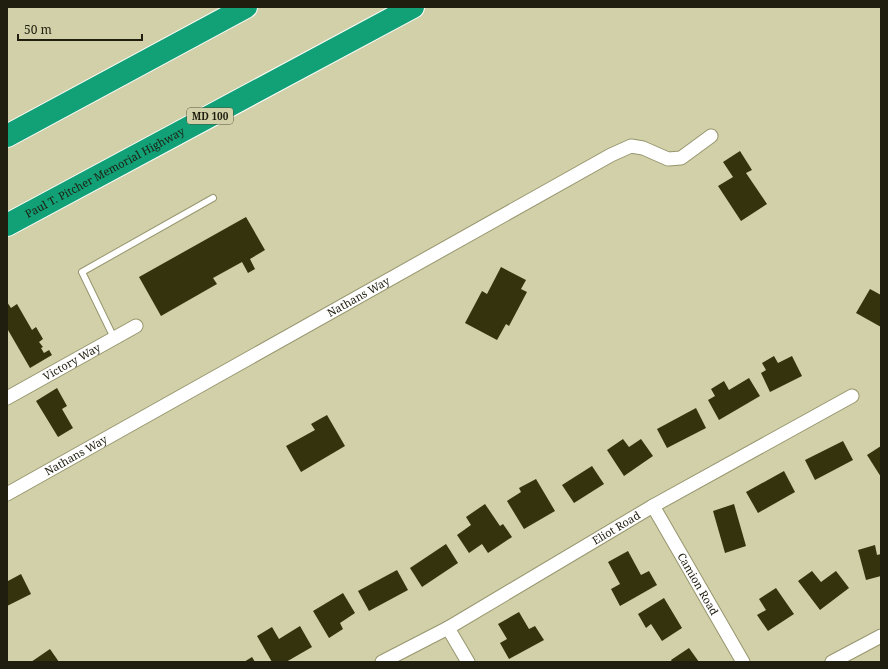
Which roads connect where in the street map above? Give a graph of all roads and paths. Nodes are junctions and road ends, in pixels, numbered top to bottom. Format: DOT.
graph roads {
  1 [pos="235,7"];
  2 [pos="246,7"];
  3 [pos="413,7"];
  4 [pos="75,99"];
  5 [pos="7,136"];
  6 [pos="712,136"];
  7 [pos="213,198"];
  8 [pos="7,225"];
  9 [pos="136,326"];
  10 [pos="114,338"];
  11 [pos="852,396"];
  12 [pos="7,398"];
  13 [pos="7,494"];
  14 [pos="653,506"];
  15 [pos="448,628"];
  16 [pos="881,636"];
  17 [pos="382,662"];
  18 [pos="468,662"];
  19 [pos="743,662"];
  20 [pos="832,662"];
  1 -- 4 [label="highway"];
  2 -- 4 [label="highway"];
  3 -- 8 [label="highway, Paul T. Pitcher Memorial Highway / MD 100"];
  4 -- 5 [label="highway"];
  6 -- 13 [label="street, Nathans Way"];
  7 -- 10 [label="lane"];
  9 -- 10 [label="street, Victory Way"];
  10 -- 12 [label="street, Victory Way"];
  11 -- 14 [label="street, Eliot Road"];
  14 -- 15 [label="street, Eliot Road"];
  14 -- 19 [label="street, Camion Road"];
  15 -- 17 [label="street, Eliot Road"];
  15 -- 18 [label="street"];
  16 -- 20 [label="street"];
}
